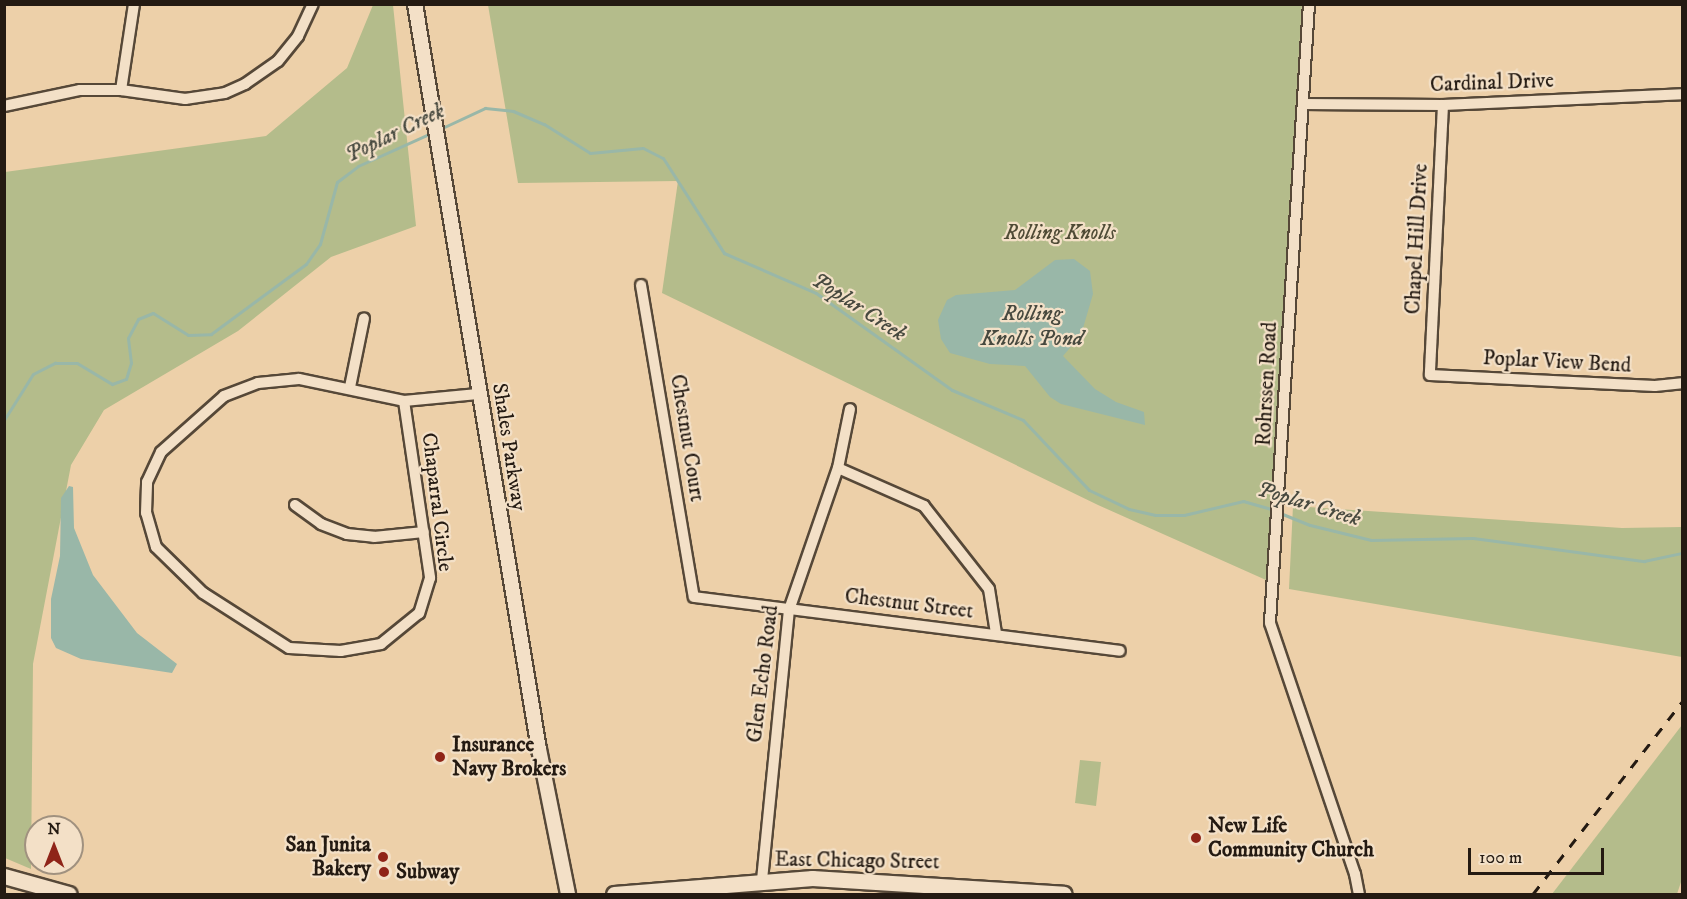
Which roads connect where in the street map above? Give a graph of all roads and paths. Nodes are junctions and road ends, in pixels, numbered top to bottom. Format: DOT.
graph roads {
  1 [pos="134,4"];
  2 [pos="313,4"];
  3 [pos="415,4"];
  4 [pos="1309,4"];
  5 [pos="122,90"];
  6 [pos="1683,94"];
  7 [pos="1303,104"];
  8 [pos="1443,105"];
  9 [pos="4,106"];
  10 [pos="641,285"];
  11 [pos="364,318"];
  12 [pos="1430,375"];
  13 [pos="1683,383"];
  14 [pos="350,387"];
  15 [pos="478,394"];
  16 [pos="404,401"];
  17 [pos="850,409"];
  18 [pos="838,468"];
  19 [pos="295,505"];
  20 [pos="424,532"];
  21 [pos="694,597"];
  22 [pos="789,610"];
  23 [pos="996,633"];
  24 [pos="1120,651"];
  25 [pos="11,878"];
  26 [pos="762,880"];
  27 [pos="926,889"];
  28 [pos="69,894"];
  29 [pos="568,894"];
  30 [pos="614,894"];
  31 [pos="1063,894"];
  32 [pos="1359,894"];
  1 -- 5 [label="street"];
  2 -- 5 [label="street"];
  3 -- 15 [label="street, Shales Parkway"];
  4 -- 7 [label="street, Rohrssen Road"];
  5 -- 9 [label="street"];
  6 -- 8 [label="street, Cardinal Drive"];
  7 -- 8 [label="street, Cardinal Drive"];
  7 -- 32 [label="street, Rohrssen Road"];
  8 -- 12 [label="street, Chapel Hill Drive"];
  10 -- 21 [label="street, Chestnut Court"];
  11 -- 14 [label="street"];
  12 -- 13 [label="street, Poplar View Bend"];
  14 -- 16 [label="street, Chaparral Circle"];
  14 -- 20 [label="street, Chaparral Circle"];
  15 -- 16 [label="street, Chaparral Circle"];
  15 -- 29 [label="street, Shales Parkway"];
  16 -- 20 [label="street, Chaparral Circle"];
  17 -- 18 [label="street, Glen Echo Road"];
  18 -- 22 [label="street, Glen Echo Road"];
  18 -- 23 [label="street"];
  19 -- 20 [label="street"];
  21 -- 22 [label="street, Chestnut Street"];
  22 -- 23 [label="street, Chestnut Street"];
  22 -- 26 [label="street, Glen Echo Road"];
  23 -- 24 [label="street, Chestnut Street"];
  25 -- 28 [label="main road"];
  26 -- 27 [label="main road, East Chicago Street"];
  26 -- 30 [label="main road, East Chicago Street"];
  27 -- 31 [label="main road, East Chicago Street"];
}
